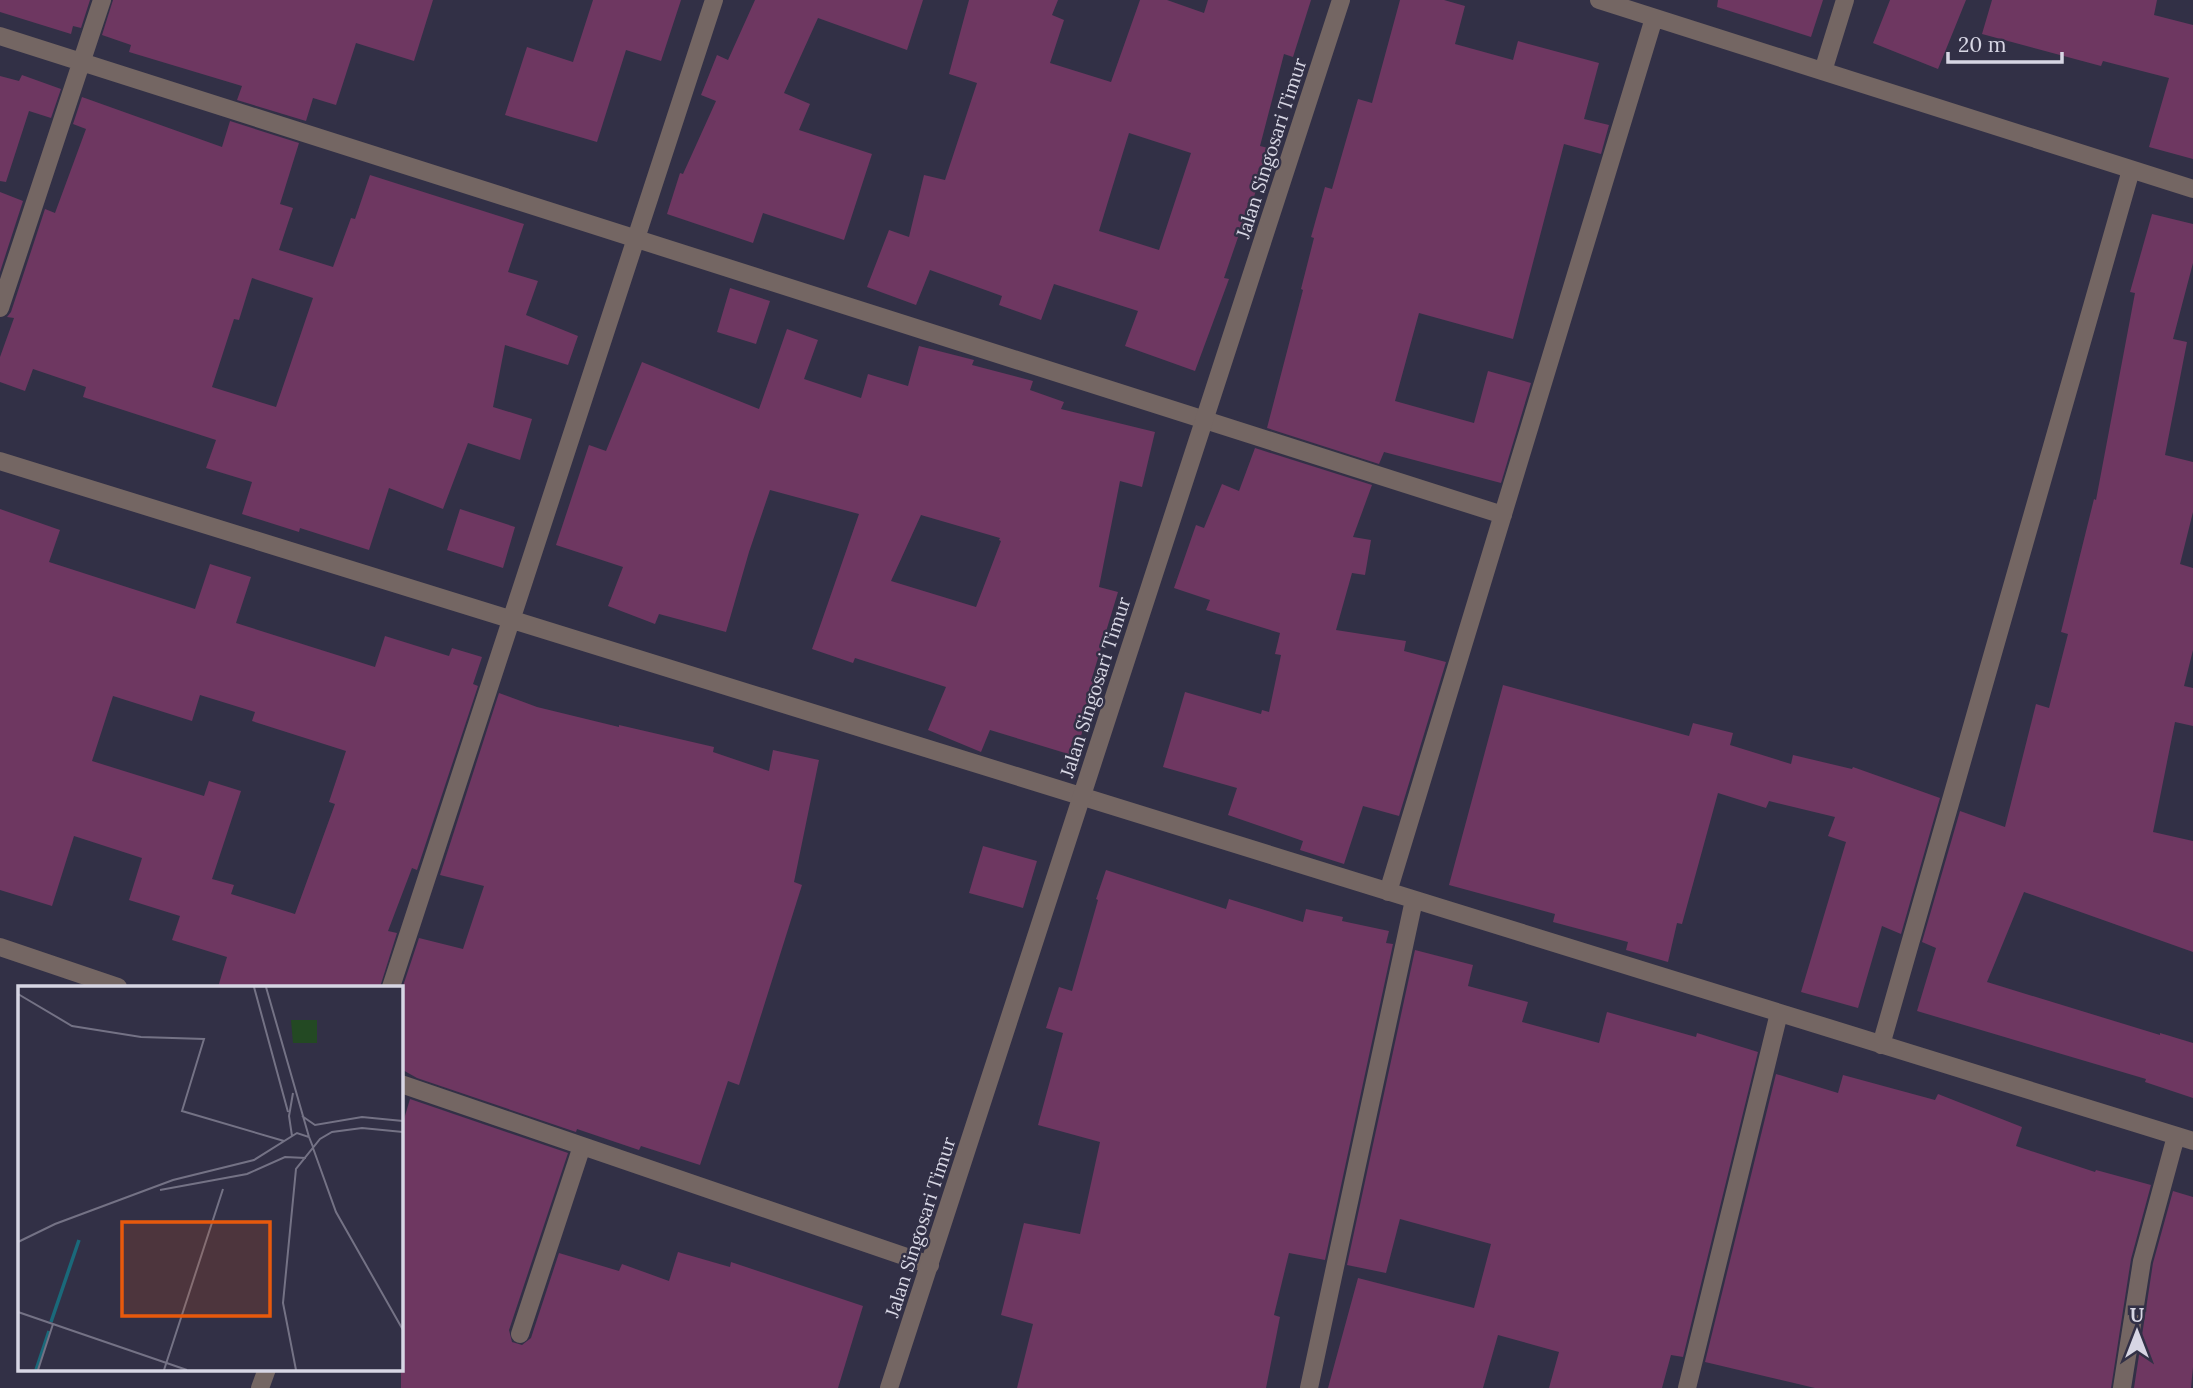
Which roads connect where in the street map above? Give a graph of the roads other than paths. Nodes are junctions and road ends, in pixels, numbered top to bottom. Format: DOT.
graph roads {
  1 [pos="102,0"];
  2 [pos="715,0"];
  3 [pos="1341,0"];
  4 [pos="1599,0"];
  5 [pos="1845,0"];
  6 [pos="1654,18"];
  7 [pos="0,36"];
  8 [pos="81,62"];
  9 [pos="1823,71"];
  10 [pos="2132,170"];
  11 [pos="2193,189"];
  12 [pos="636,239"];
  13 [pos="0,308"];
  14 [pos="1205,419"];
  15 [pos="0,461"];
  16 [pos="1503,514"];
  17 [pos="512,620"];
  18 [pos="1082,796"];
  19 [pos="1388,892"];
  20 [pos="1414,900"];
  21 [pos="0,947"];
  22 [pos="115,986"];
  23 [pos="391,986"];
  24 [pos="1779,1013"];
  25 [pos="1881,1045"];
  26 [pos="402,1084"];
  27 [pos="2184,1138"];
  28 [pos="582,1146"];
  29 [pos="930,1265"];
  30 [pos="520,1334"];
  31 [pos="267,1370"];
  32 [pos="260,1388"];
  33 [pos="889,1388"];
  34 [pos="1309,1388"];
  35 [pos="1687,1388"];
  36 [pos="2122,1388"];
  1 -- 8 [label="street"];
  2 -- 12 [label="street"];
  3 -- 14 [label="street, Jalan Singosari Timur"];
  4 -- 6 [label="street"];
  5 -- 9 [label="street"];
  6 -- 9 [label="street"];
  6 -- 16 [label="street"];
  7 -- 8 [label="street"];
  8 -- 12 [label="street"];
  8 -- 13 [label="street"];
  9 -- 10 [label="street"];
  10 -- 11 [label="street"];
  10 -- 25 [label="street"];
  12 -- 14 [label="street"];
  12 -- 17 [label="street"];
  14 -- 16 [label="street"];
  14 -- 18 [label="street, Jalan Singosari Timur"];
  15 -- 17 [label="street"];
  16 -- 19 [label="street"];
  17 -- 18 [label="street"];
  17 -- 23 [label="street"];
  18 -- 19 [label="street"];
  18 -- 29 [label="street, Jalan Singosari Timur"];
  19 -- 20 [label="street"];
  20 -- 24 [label="street"];
  20 -- 34 [label="street"];
  21 -- 22 [label="street"];
  24 -- 25 [label="street"];
  24 -- 35 [label="street"];
  25 -- 27 [label="street"];
  26 -- 28 [label="street"];
  27 -- 36 [label="street"];
  28 -- 29 [label="street"];
  28 -- 30 [label="street"];
  29 -- 33 [label="street, Jalan Singosari Timur"];
  31 -- 32 [label="street"];
}
